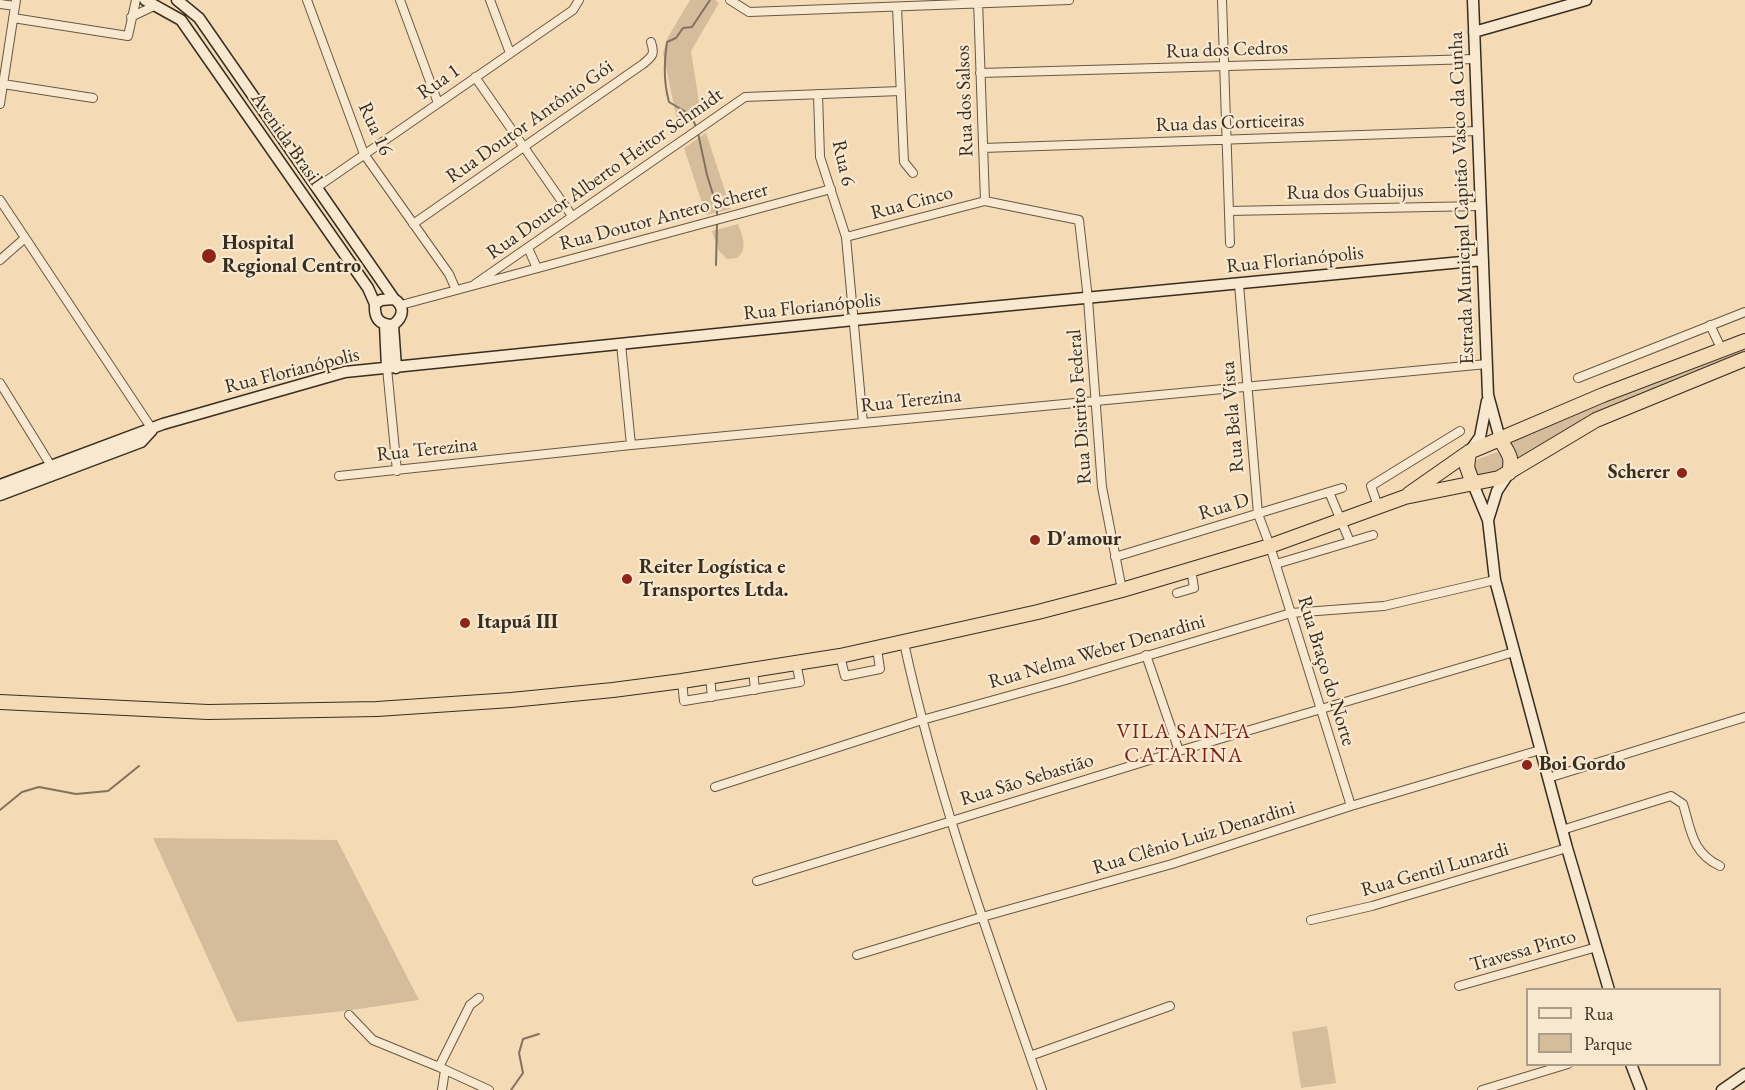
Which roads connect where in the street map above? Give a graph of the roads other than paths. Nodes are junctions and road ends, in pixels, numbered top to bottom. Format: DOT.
graph roads {
  1 [pos="136,0"];
  2 [pos="177,0"];
  3 [pos="307,0"];
  4 [pos="400,0"];
  5 [pos="490,0"];
  6 [pos="579,0"];
  7 [pos="730,0"];
  8 [pos="814,0"];
  9 [pos="1069,0"];
  10 [pos="1222,0"];
  11 [pos="1473,0"];
  12 [pos="1586,0"];
  13 [pos="154,2"];
  14 [pos="978,2"];
  15 [pos="15,3"];
  16 [pos="0,4"];
  17 [pos="898,4"];
  18 [pos="815,9"];
  19 [pos="132,17"];
  20 [pos="13,18"];
  21 [pos="1474,32"];
  22 [pos="651,42"];
  23 [pos="510,53"];
  24 [pos="1475,59"];
  25 [pos="1225,66"];
  26 [pos="980,73"];
  27 [pos="476,77"];
  28 [pos="3,84"];
  29 [pos="900,91"];
  30 [pos="818,94"];
  31 [pos="93,98"];
  32 [pos="438,103"];
  33 [pos="0,104"];
  34 [pos="1478,132"];
  35 [pos="1227,140"];
  36 [pos="524,147"];
  37 [pos="983,148"];
  38 [pos="289,150"];
  39 [pos="364,154"];
  40 [pos="277,158"];
  41 [pos="913,173"];
  42 [pos="316,188"];
  43 [pos="831,189"];
  44 [pos="0,200"];
  45 [pos="985,201"];
  46 [pos="1480,206"];
  47 [pos="1229,212"];
  48 [pos="572,216"];
  49 [pos="413,224"];
  50 [pos="846,237"];
  51 [pos="25,238"];
  52 [pos="1230,243"];
  53 [pos="528,248"];
  54 [pos="0,260"];
  55 [pos="1482,260"];
  56 [pos="537,268"];
  57 [pos="475,284"];
  58 [pos="1239,284"];
  59 [pos="456,290"];
  60 [pos="1088,299"];
  61 [pos="397,302"];
  62 [pos="375,304"];
  63 [pos="1745,312"];
  64 [pos="854,320"];
  65 [pos="389,325"];
  66 [pos="1710,325"];
  67 [pos="1745,341"];
  68 [pos="621,344"];
  69 [pos="1722,350"];
  70 [pos="1745,359"];
  71 [pos="1487,364"];
  72 [pos="392,368"];
  73 [pos="1578,378"];
  74 [pos="0,383"];
  75 [pos="1247,386"];
  76 [pos="1488,395"];
  77 [pos="1096,400"];
  78 [pos="862,423"];
  79 [pos="152,429"];
  80 [pos="1460,431"];
  81 [pos="1500,439"];
  82 [pos="631,445"];
  83 [pos="1469,452"];
  84 [pos="53,470"];
  85 [pos="398,471"];
  86 [pos="1509,473"];
  87 [pos="339,476"];
  88 [pos="1473,484"];
  89 [pos="0,485"];
  90 [pos="1342,488"];
  91 [pos="1329,492"];
  92 [pos="0,495"];
  93 [pos="1405,497"];
  94 [pos="1378,506"];
  95 [pos="1258,514"];
  96 [pos="1341,520"];
  97 [pos="1488,520"];
  98 [pos="1373,535"];
  99 [pos="1350,542"];
  100 [pos="1270,546"];
  101 [pos="1115,557"];
  102 [pos="1276,564"];
  103 [pos="1191,569"];
  104 [pos="1495,579"];
  105 [pos="1122,590"];
  106 [pos="1177,593"];
  107 [pos="1291,613"];
  108 [pos="904,643"];
  109 [pos="877,649"];
  110 [pos="1514,652"];
  111 [pos="1146,655"];
  112 [pos="840,656"];
  113 [pos="796,663"];
  114 [pos="753,670"];
  115 [pos="710,677"];
  116 [pos="682,681"];
  117 [pos="755,690"];
  118 [pos="711,697"];
  119 [pos="0,702"];
  120 [pos="1321,710"];
  121 [pos="1745,717"];
  122 [pos="922,720"];
  123 [pos="1540,750"];
  124 [pos="1179,751"];
  125 [pos="1548,778"];
  126 [pos="715,787"];
  127 [pos="1351,806"];
  128 [pos="953,820"];
  129 [pos="1562,830"];
  130 [pos="1566,849"];
  131 [pos="1720,866"];
  132 [pos="757,881"];
  133 [pos="982,917"];
  134 [pos="1311,920"];
  135 [pos="1597,947"];
  136 [pos="857,955"];
  137 [pos="1459,986"];
  138 [pos="1608,988"];
  139 [pos="479,998"];
  140 [pos="1170,1006"];
  141 [pos="349,1015"];
  142 [pos="1030,1056"];
  143 [pos="1565,1066"];
  144 [pos="1631,1066"];
  145 [pos="442,1068"];
  146 [pos="1745,1074"];
  147 [pos="442,1090"];
  148 [pos="489,1090"];
  149 [pos="1042,1090"];
  150 [pos="1482,1090"];
  151 [pos="1641,1090"];
  152 [pos="1722,1090"];
  1 -- 19 [label="street"];
  2 -- 38 [label="street, Avenida Brasil"];
  3 -- 39 [label="street, Rua 16"];
  4 -- 32 [label="street"];
  5 -- 23 [label="street"];
  6 -- 23 [label="street, Rua 1"];
  7 -- 18 [label="street"];
  8 -- 18 [label="street"];
  9 -- 14 [label="street"];
  10 -- 25 [label="street"];
  11 -- 21 [label="street, Estrada Municipal Capitão Vasco da Cunha"];
  12 -- 21 [label="street"];
  13 -- 19 [label="street, Avenida Brasil"];
  13 -- 40 [label="street, Avenida Brasil"];
  14 -- 17 [label="street"];
  14 -- 26 [label="street, Rua dos Salsos"];
  15 -- 16 [label="street"];
  15 -- 20 [label="street"];
  17 -- 18 [label="street"];
  17 -- 29 [label="street"];
  19 -- 20 [label="street"];
  20 -- 28 [label="street"];
  21 -- 24 [label="street, Estrada Municipal Capitão Vasco da Cunha"];
  22 -- 36 [label="street, Rua Doutor Antônio Gói"];
  23 -- 27 [label="street, Rua 1"];
  24 -- 25 [label="street, Rua dos Cedros"];
  24 -- 34 [label="street, Estrada Municipal Capitão Vasco da Cunha"];
  25 -- 26 [label="street, Rua dos Cedros"];
  25 -- 35 [label="street"];
  26 -- 37 [label="street, Rua dos Salsos"];
  27 -- 32 [label="street, Rua 1"];
  27 -- 36 [label="street"];
  28 -- 31 [label="street"];
  28 -- 33 [label="street"];
  29 -- 30 [label="street, Rua Doutor Alberto Heitor Schmidt"];
  29 -- 41 [label="street"];
  30 -- 43 [label="street, Rua 6"];
  30 -- 48 [label="street, Rua Doutor Alberto Heitor Schmidt"];
  32 -- 39 [label="street, Rua 1"];
  34 -- 35 [label="street, Rua das Corticeiras"];
  34 -- 46 [label="street, Estrada Municipal Capitão Vasco da Cunha"];
  35 -- 37 [label="street, Rua das Corticeiras"];
  35 -- 47 [label="street"];
  36 -- 48 [label="street"];
  36 -- 49 [label="street, Rua Doutor Antônio Gói"];
  37 -- 45 [label="street, Rua dos Salsos"];
  38 -- 40 [label="street"];
  38 -- 42 [label="street, Avenida Brasil"];
  39 -- 42 [label="street, Rua 1"];
  39 -- 49 [label="street, Rua 16"];
  40 -- 62 [label="street, Avenida Brasil"];
  42 -- 61 [label="street, Avenida Brasil"];
  43 -- 50 [label="street, Rua 6"];
  43 -- 56 [label="street, Rua Doutor Antero Scherer"];
  44 -- 51 [label="street"];
  45 -- 50 [label="street, Rua Cinco"];
  45 -- 60 [label="street, Rua Distrito Federal"];
  46 -- 47 [label="street, Rua dos Guabijus"];
  46 -- 55 [label="street, Estrada Municipal Capitão Vasco da Cunha"];
  47 -- 52 [label="street"];
  48 -- 53 [label="street, Rua Doutor Alberto Heitor Schmidt"];
  49 -- 59 [label="street, Rua 16"];
  50 -- 64 [label="street, Rua 6"];
  51 -- 54 [label="street"];
  51 -- 79 [label="street"];
  53 -- 56 [label="street"];
  53 -- 57 [label="street, Rua Doutor Alberto Heitor Schmidt"];
  55 -- 58 [label="street, Rua Florianópolis"];
  55 -- 71 [label="street, Estrada Municipal Capitão Vasco da Cunha"];
  56 -- 57 [label="street, Rua Doutor Antero Scherer"];
  57 -- 59 [label="street, Rua Doutor Antero Scherer"];
  58 -- 60 [label="street, Rua Florianópolis"];
  58 -- 75 [label="street, Rua Bela Vista"];
  59 -- 61 [label="street, Rua Doutor Antero Scherer"];
  60 -- 64 [label="street, Rua Florianópolis"];
  60 -- 77 [label="street, Rua Distrito Federal"];
  61 -- 62 [label="street"];
  61 -- 65 [label="street, Avenida Brasil"];
  62 -- 65 [label="street, Avenida Brasil"];
  63 -- 66 [label="street"];
  64 -- 68 [label="street, Rua Florianópolis"];
  64 -- 78 [label="street, Rua 6"];
  65 -- 72 [label="street, Avenida Brasil"];
  66 -- 69 [label="street"];
  66 -- 73 [label="street"];
  67 -- 69 [label="highway"];
  68 -- 72 [label="street, Rua Florianópolis"];
  68 -- 82 [label="street"];
  69 -- 81 [label="highway"];
  70 -- 86 [label="highway"];
  71 -- 75 [label="street, Rua Terezina"];
  71 -- 76 [label="street, Estrada Municipal Capitão Vasco da Cunha"];
  72 -- 79 [label="street, Rua Florianópolis"];
  72 -- 85 [label="street"];
  74 -- 84 [label="street"];
  75 -- 77 [label="street, Rua Terezina"];
  75 -- 95 [label="street, Rua Bela Vista"];
  76 -- 81 [label="street, Estrada Municipal Capitão Vasco da Cunha"];
  76 -- 83 [label="street, Estrada Municipal Capitão Vasco da Cunha"];
  77 -- 78 [label="street, Rua Terezina"];
  77 -- 101 [label="street, Rua Distrito Federal"];
  78 -- 82 [label="street, Rua Terezina"];
  79 -- 84 [label="street, Rua Florianópolis"];
  80 -- 94 [label="street"];
  81 -- 83 [label="highway"];
  81 -- 86 [label="highway"];
  82 -- 85 [label="street, Rua Terezina"];
  83 -- 88 [label="highway"];
  83 -- 93 [label="highway"];
  84 -- 89 [label="street, Rua Florianópolis"];
  84 -- 92 [label="street, Rua Florianópolis"];
  85 -- 87 [label="street, Rua Terezina"];
  86 -- 88 [label="highway"];
  86 -- 97 [label="street"];
  88 -- 93 [label="highway"];
  88 -- 97 [label="street"];
  90 -- 91 [label="street, Rua D"];
  91 -- 95 [label="street, Rua D"];
  91 -- 96 [label="street"];
  93 -- 94 [label="highway"];
  94 -- 96 [label="highway"];
  95 -- 100 [label="street, Rua Bela Vista"];
  95 -- 101 [label="street, Rua D"];
  96 -- 99 [label="street"];
  96 -- 100 [label="highway"];
  97 -- 104 [label="street"];
  98 -- 99 [label="street"];
  99 -- 102 [label="street"];
  100 -- 102 [label="street, Rua Braço do Norte"];
  100 -- 103 [label="highway"];
  101 -- 105 [label="street, Rua Distrito Federal"];
  102 -- 107 [label="street, Rua Braço do Norte"];
  103 -- 105 [label="highway"];
  103 -- 106 [label="street"];
  104 -- 107 [label="street, Rua Nelma Weber Denardini"];
  104 -- 110 [label="street"];
  105 -- 108 [label="highway"];
  107 -- 111 [label="street, Rua Nelma Weber Denardini"];
  107 -- 120 [label="street, Rua Braço do Norte"];
  108 -- 109 [label="highway"];
  108 -- 122 [label="street"];
  109 -- 112 [label="highway"];
  109 -- 112 [label="street"];
  110 -- 120 [label="street, Rua São Sebastião"];
  110 -- 123 [label="street"];
  111 -- 122 [label="street, Rua Nelma Weber Denardini"];
  111 -- 124 [label="street"];
  112 -- 113 [label="highway"];
  113 -- 114 [label="highway"];
  113 -- 117 [label="street"];
  114 -- 115 [label="highway"];
  114 -- 117 [label="street"];
  115 -- 116 [label="highway"];
  115 -- 118 [label="street"];
  116 -- 118 [label="street"];
  116 -- 119 [label="highway"];
  117 -- 118 [label="street"];
  120 -- 124 [label="street, Rua São Sebastião"];
  120 -- 127 [label="street, Rua Braço do Norte"];
  121 -- 125 [label="street"];
  122 -- 126 [label="street, Rua Nelma Weber Denardini"];
  122 -- 128 [label="street"];
  123 -- 125 [label="street"];
  123 -- 127 [label="street, Rua Clênio Luiz Denardini"];
  124 -- 128 [label="street, Rua São Sebastião"];
  125 -- 129 [label="street"];
  127 -- 133 [label="street, Rua Clênio Luiz Denardini"];
  128 -- 132 [label="street, Rua São Sebastião"];
  128 -- 133 [label="street"];
  129 -- 130 [label="street"];
  129 -- 131 [label="street"];
  130 -- 134 [label="street, Rua Gentil Lunardi"];
  130 -- 135 [label="street"];
  133 -- 136 [label="street, Rua Clênio Luiz Denardini"];
  133 -- 142 [label="street"];
  135 -- 137 [label="street, Travessa Pinto"];
  135 -- 138 [label="street"];
  139 -- 145 [label="street"];
  140 -- 142 [label="street"];
  141 -- 145 [label="street"];
  142 -- 149 [label="street"];
  143 -- 150 [label="street"];
  144 -- 151 [label="street"];
  145 -- 147 [label="street"];
  145 -- 148 [label="street"];
  146 -- 152 [label="street"];
}
